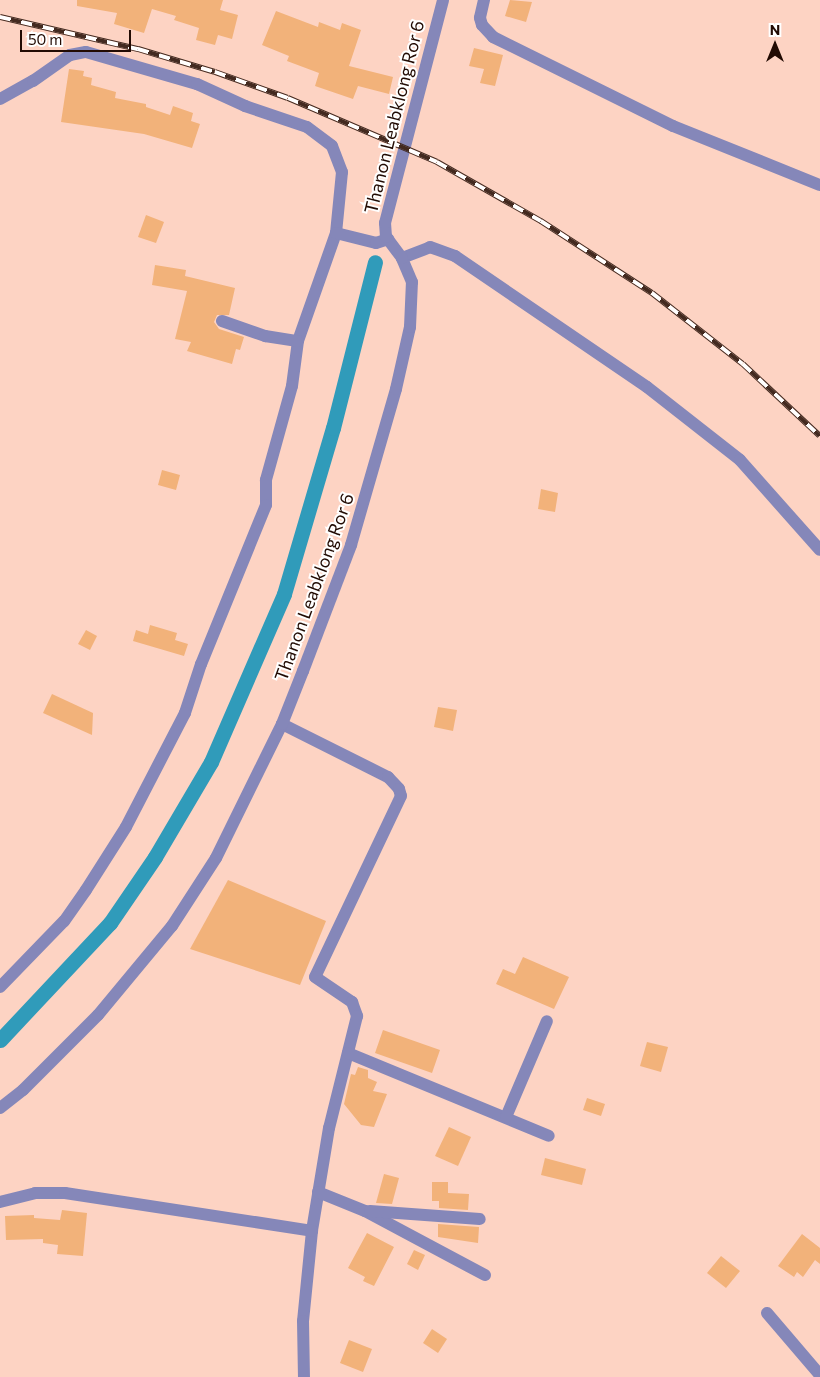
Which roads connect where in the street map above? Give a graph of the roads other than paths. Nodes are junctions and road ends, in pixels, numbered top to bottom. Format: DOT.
graph roads {
  1 [pos="443,0"];
  2 [pos="484,0"];
  3 [pos="0,99"];
  4 [pos="820,185"];
  5 [pos="336,234"];
  6 [pos="388,239"];
  7 [pos="402,258"];
  8 [pos="222,321"];
  9 [pos="298,341"];
  10 [pos="820,550"];
  11 [pos="282,724"];
  12 [pos="0,987"];
  13 [pos="547,1021"];
  14 [pos="348,1053"];
  15 [pos="0,1108"];
  16 [pos="506,1117"];
  17 [pos="549,1136"];
  18 [pos="318,1192"];
  19 [pos="0,1202"];
  20 [pos="365,1211"];
  21 [pos="480,1219"];
  22 [pos="312,1230"];
  23 [pos="485,1275"];
  24 [pos="767,1313"];
  25 [pos="820,1376"];
  26 [pos="304,1377"];
  1 -- 6 [label="street, Thanon Leabklong Ror 6"];
  2 -- 4 [label="street"];
  3 -- 5 [label="street"];
  5 -- 6 [label="street"];
  5 -- 9 [label="street"];
  6 -- 7 [label="street, Thanon Leabklong Ror 6"];
  7 -- 10 [label="street"];
  7 -- 11 [label="street, Thanon Leabklong Ror 6"];
  8 -- 9 [label="street"];
  9 -- 12 [label="street"];
  11 -- 14 [label="street"];
  11 -- 15 [label="street, Thanon Leabklong Ror 6"];
  13 -- 16 [label="street"];
  14 -- 16 [label="street"];
  14 -- 18 [label="street"];
  16 -- 17 [label="street"];
  18 -- 20 [label="street"];
  18 -- 22 [label="street"];
  19 -- 22 [label="street"];
  20 -- 21 [label="street"];
  20 -- 23 [label="street"];
  22 -- 26 [label="street"];
  24 -- 25 [label="street"];
}
